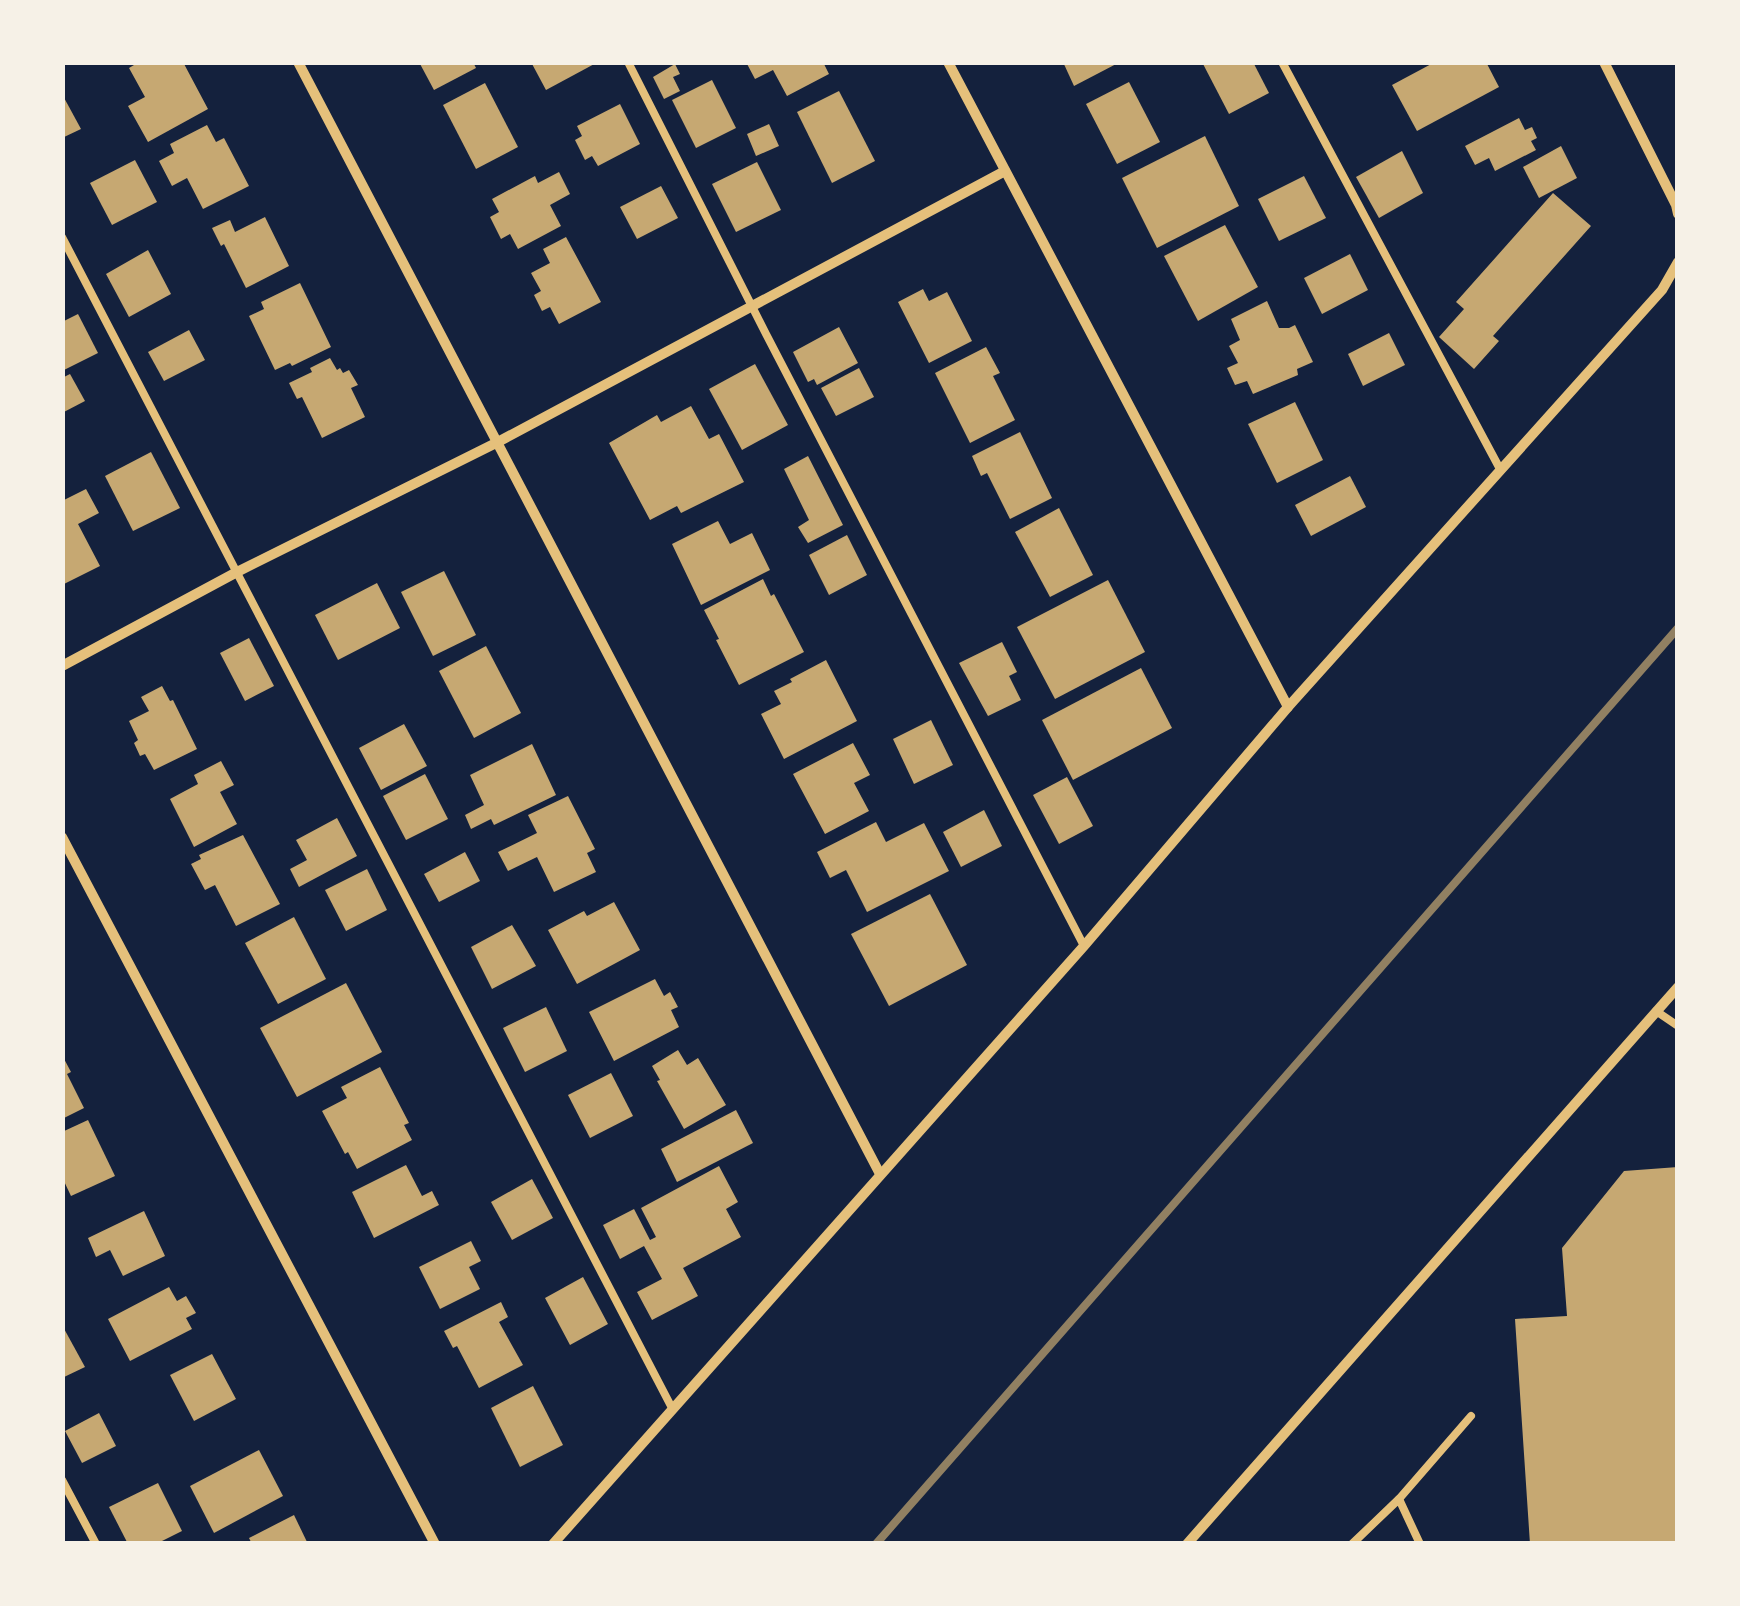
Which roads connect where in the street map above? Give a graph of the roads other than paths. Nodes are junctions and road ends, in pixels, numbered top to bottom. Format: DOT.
graph roads {
  1 [pos="298,62"];
  2 [pos="628,62"];
  3 [pos="948,62"];
  4 [pos="1282,62"];
  5 [pos="1604,62"];
  6 [pos="1005,171"];
  7 [pos="1678,214"];
  8 [pos="62,236"];
  9 [pos="1678,262"];
  10 [pos="752,307"];
  11 [pos="496,442"];
  12 [pos="1500,470"];
  13 [pos="237,572"];
  14 [pos="62,666"];
  15 [pos="1288,707"];
  16 [pos="62,837"];
  17 [pos="1084,946"];
  18 [pos="1678,987"];
  19 [pos="1656,1011"];
  20 [pos="1678,1026"];
  21 [pos="880,1174"];
  22 [pos="672,1408"];
  23 [pos="1471,1416"];
  24 [pos="62,1480"];
  25 [pos="1399,1498"];
  26 [pos="96,1544"];
  27 [pos="435,1544"];
  28 [pos="553,1544"];
  29 [pos="1187,1544"];
  30 [pos="1352,1544"];
  31 [pos="1420,1544"];
  1 -- 11 [label="street"];
  2 -- 10 [label="lane"];
  3 -- 6 [label="street"];
  4 -- 12 [label="lane"];
  5 -- 7 [label="street"];
  6 -- 10 [label="street"];
  6 -- 15 [label="street"];
  8 -- 13 [label="lane"];
  9 -- 12 [label="street"];
  10 -- 11 [label="street"];
  10 -- 17 [label="lane"];
  11 -- 13 [label="street"];
  11 -- 21 [label="street"];
  12 -- 15 [label="street"];
  13 -- 14 [label="street"];
  13 -- 22 [label="lane"];
  15 -- 17 [label="street"];
  16 -- 27 [label="street"];
  17 -- 21 [label="street"];
  18 -- 19 [label="street"];
  19 -- 20 [label="lane"];
  19 -- 29 [label="street"];
  21 -- 22 [label="street"];
  22 -- 28 [label="street"];
  23 -- 25 [label="lane"];
  24 -- 26 [label="lane"];
  25 -- 30 [label="lane"];
  25 -- 31 [label="lane"];
}
